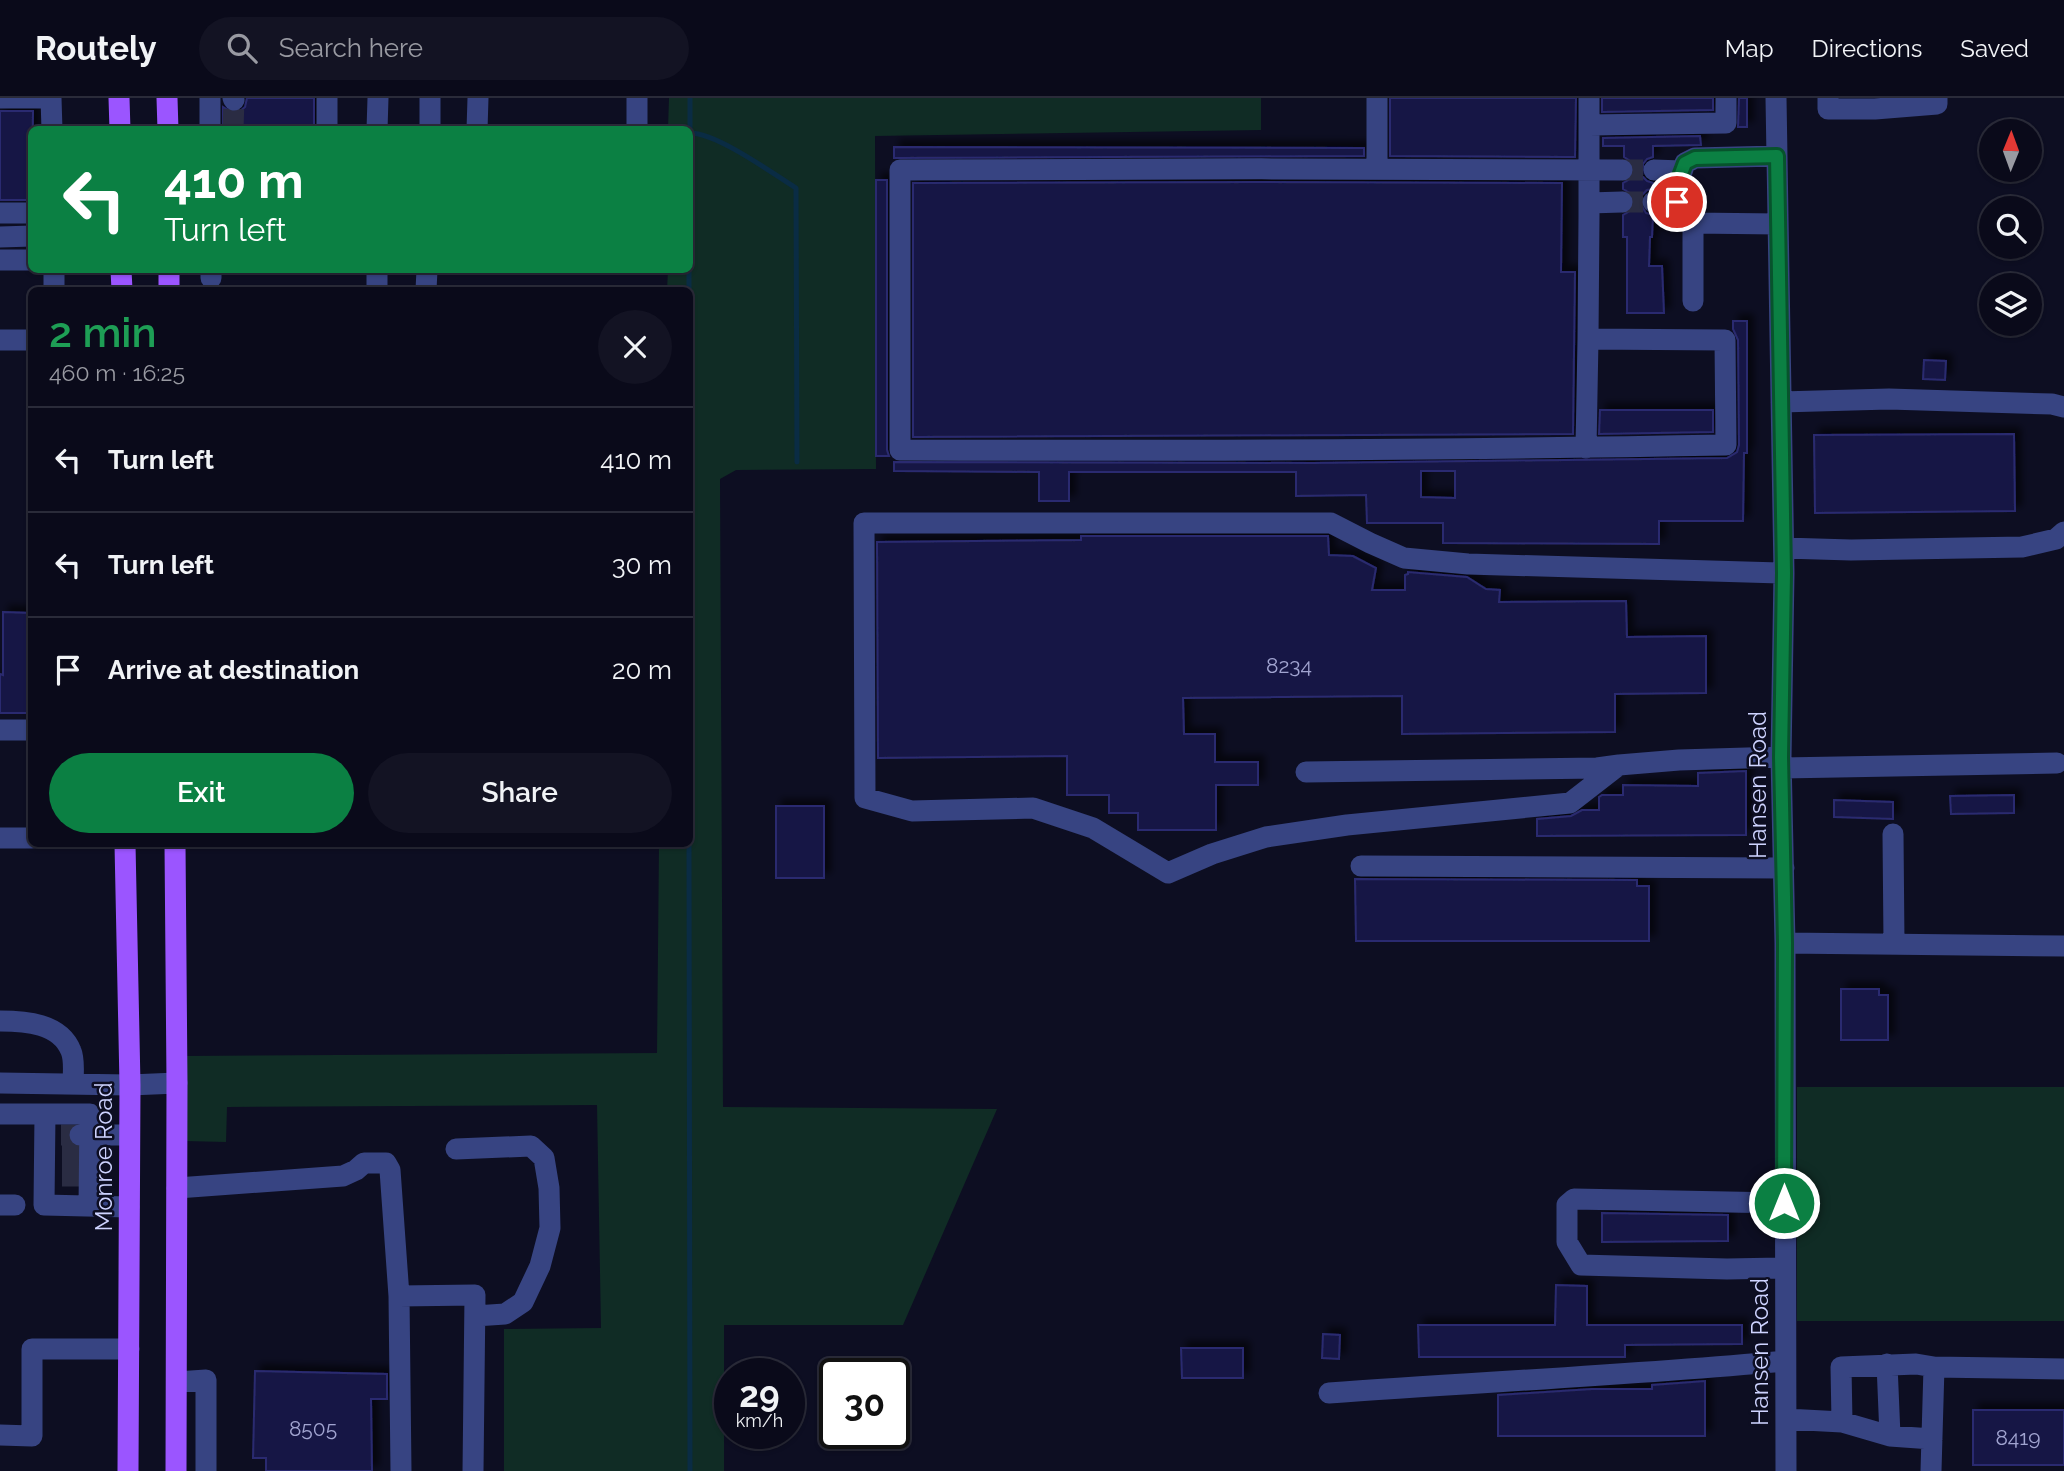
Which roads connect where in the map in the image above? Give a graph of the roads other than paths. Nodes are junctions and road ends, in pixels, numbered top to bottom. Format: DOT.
graph roads {
  1 [pos="0,98"];
  2 [pos="51,98"];
  3 [pos="119,98"];
  4 [pos="167,98"];
  5 [pos="210,98"];
  6 [pos="327,98"];
  7 [pos="378,98"];
  8 [pos="430,98"];
  9 [pos="478,98"];
  10 [pos="637,98"];
  11 [pos="1377,98"];
  12 [pos="1589,98"];
  13 [pos="1726,98"];
  14 [pos="1776,98"];
  15 [pos="1828,98"];
  16 [pos="1937,98"];
  17 [pos="1589,125"];
  18 [pos="52,126"];
  19 [pos="120,126"];
  20 [pos="168,126"];
  21 [pos="210,126"];
  22 [pos="327,126"];
  23 [pos="377,126"];
  24 [pos="430,126"];
  25 [pos="477,126"];
  26 [pos="637,126"];
  27 [pos="1777,156"];
  28 [pos="1377,168"];
  29 [pos="1589,170"];
  30 [pos="1622,170"];
  31 [pos="1654,170"];
  32 [pos="1682,171"];
  33 [pos="1622,202"];
  34 [pos="1653,202"];
  35 [pos="1677,202"];
  36 [pos="1589,203"];
  37 [pos="0,213"];
  38 [pos="28,213"];
  39 [pos="1693,223"];
  40 [pos="1778,224"];
  41 [pos="28,236"];
  42 [pos="0,237"];
  43 [pos="0,260"];
  44 [pos="28,260"];
  45 [pos="1693,302"];
  46 [pos="1588,339"];
  47 [pos="0,340"];
  48 [pos="28,340"];
  49 [pos="1781,402"];
  50 [pos="2064,407"];
  51 [pos="1586,448"];
  52 [pos="2064,532"];
  53 [pos="1784,548"];
  54 [pos="1784,573"];
  55 [pos="0,730"];
  56 [pos="28,730"];
  57 [pos="1782,763"];
  58 [pos="2057,763"];
  59 [pos="1619,765"];
  60 [pos="1306,772"];
  61 [pos="1893,834"];
  62 [pos="0,838"];
  63 [pos="28,838"];
  64 [pos="125,847"];
  65 [pos="175,847"];
  66 [pos="1361,866"];
  67 [pos="1784,868"];
  68 [pos="1785,943"];
  69 [pos="1894,943"];
  70 [pos="2064,946"];
  71 [pos="0,1021"];
  72 [pos="0,1083"];
  73 [pos="177,1083"];
  74 [pos="73,1084"];
  75 [pos="130,1085"];
  76 [pos="0,1114"];
  77 [pos="129,1135"];
  78 [pos="456,1149"];
  79 [pos="67,1152"];
  80 [pos="177,1188"];
  81 [pos="1784,1203"];
  82 [pos="22,1205"];
  83 [pos="89,1206"];
  84 [pos="129,1208"];
  85 [pos="1785,1268"];
  86 [pos="399,1296"];
  87 [pos="475,1315"];
  88 [pos="128,1349"];
  89 [pos="1786,1362"];
  90 [pos="1887,1364"];
  91 [pos="1934,1367"];
  92 [pos="2064,1369"];
  93 [pos="177,1382"];
  94 [pos="1329,1393"];
  95 [pos="1786,1419"];
  96 [pos="1842,1422"];
  97 [pos="0,1435"];
  98 [pos="1890,1436"];
  99 [pos="1932,1439"];
  100 [pos="128,1471"];
  101 [pos="176,1471"];
  102 [pos="206,1471"];
  103 [pos="401,1471"];
  104 [pos="474,1471"];
  105 [pos="1786,1471"];
  106 [pos="1931,1471"];
  1 -- 2 [label="street"];
  2 -- 18 [label="street"];
  3 -- 19 [label="main road"];
  4 -- 20 [label="main road"];
  5 -- 21 [label="street"];
  6 -- 22 [label="street"];
  7 -- 23 [label="street"];
  8 -- 24 [label="street"];
  9 -- 25 [label="street"];
  10 -- 26 [label="street"];
  11 -- 28 [label="street"];
  12 -- 17 [label="street"];
  13 -- 17 [label="street"];
  14 -- 27 [label="street, Hansen Road"];
  15 -- 16 [label="street"];
  17 -- 29 [label="street"];
  27 -- 32 [label="street"];
  27 -- 40 [label="street, Hansen Road"];
  28 -- 29 [label="street"];
  28 -- 51 [label="street"];
  29 -- 30 [label="street"];
  29 -- 36 [label="street"];
  31 -- 32 [label="street"];
  32 -- 35 [label="street"];
  33 -- 36 [label="street"];
  34 -- 35 [label="street"];
  35 -- 39 [label="street"];
  36 -- 46 [label="street"];
  37 -- 38 [label="street"];
  39 -- 40 [label="street"];
  39 -- 45 [label="street"];
  40 -- 49 [label="street, Hansen Road"];
  41 -- 42 [label="street"];
  43 -- 44 [label="street"];
  46 -- 51 [label="street"];
  46 -- 51 [label="street"];
  47 -- 48 [label="street"];
  49 -- 50 [label="street"];
  49 -- 53 [label="street, Hansen Road"];
  52 -- 53 [label="street"];
  53 -- 54 [label="street, Hansen Road"];
  54 -- 57 [label="street, Hansen Road"];
  54 -- 59 [label="street"];
  55 -- 56 [label="street"];
  57 -- 58 [label="street"];
  57 -- 59 [label="street"];
  57 -- 67 [label="street, Hansen Road"];
  59 -- 60 [label="street"];
  61 -- 69 [label="street"];
  62 -- 63 [label="street"];
  64 -- 75 [label="main road, Monroe Road"];
  65 -- 73 [label="main road"];
  66 -- 67 [label="street"];
  67 -- 68 [label="street, Hansen Road"];
  68 -- 69 [label="street"];
  68 -- 81 [label="street, Hansen Road"];
  69 -- 70 [label="street"];
  71 -- 74 [label="street"];
  72 -- 74 [label="street"];
  73 -- 75 [label="street"];
  73 -- 80 [label="main road"];
  74 -- 75 [label="street"];
  75 -- 77 [label="main road, Monroe Road"];
  76 -- 79 [label="street"];
  77 -- 79 [label="street"];
  77 -- 84 [label="main road, Monroe Road"];
  78 -- 87 [label="street"];
  79 -- 82 [label="street"];
  79 -- 83 [label="street"];
  80 -- 86 [label="street"];
  80 -- 93 [label="main road"];
  81 -- 85 [label="street, Hansen Road"];
  81 -- 85 [label="street"];
  82 -- 83 [label="street"];
  83 -- 84 [label="street"];
  84 -- 88 [label="main road, Monroe Road"];
  85 -- 89 [label="street, Hansen Road"];
  86 -- 87 [label="street"];
  86 -- 103 [label="street"];
  87 -- 104 [label="street"];
  88 -- 97 [label="street"];
  88 -- 100 [label="main road, Monroe Road"];
  89 -- 94 [label="street"];
  89 -- 95 [label="street, Hansen Road"];
  90 -- 91 [label="street"];
  90 -- 96 [label="street"];
  90 -- 98 [label="street"];
  91 -- 92 [label="street"];
  91 -- 99 [label="street"];
  93 -- 101 [label="main road"];
  93 -- 102 [label="street"];
  95 -- 96 [label="street"];
  95 -- 105 [label="street, Hansen Road"];
  96 -- 98 [label="street"];
  98 -- 99 [label="street"];
  99 -- 106 [label="street"];
}
